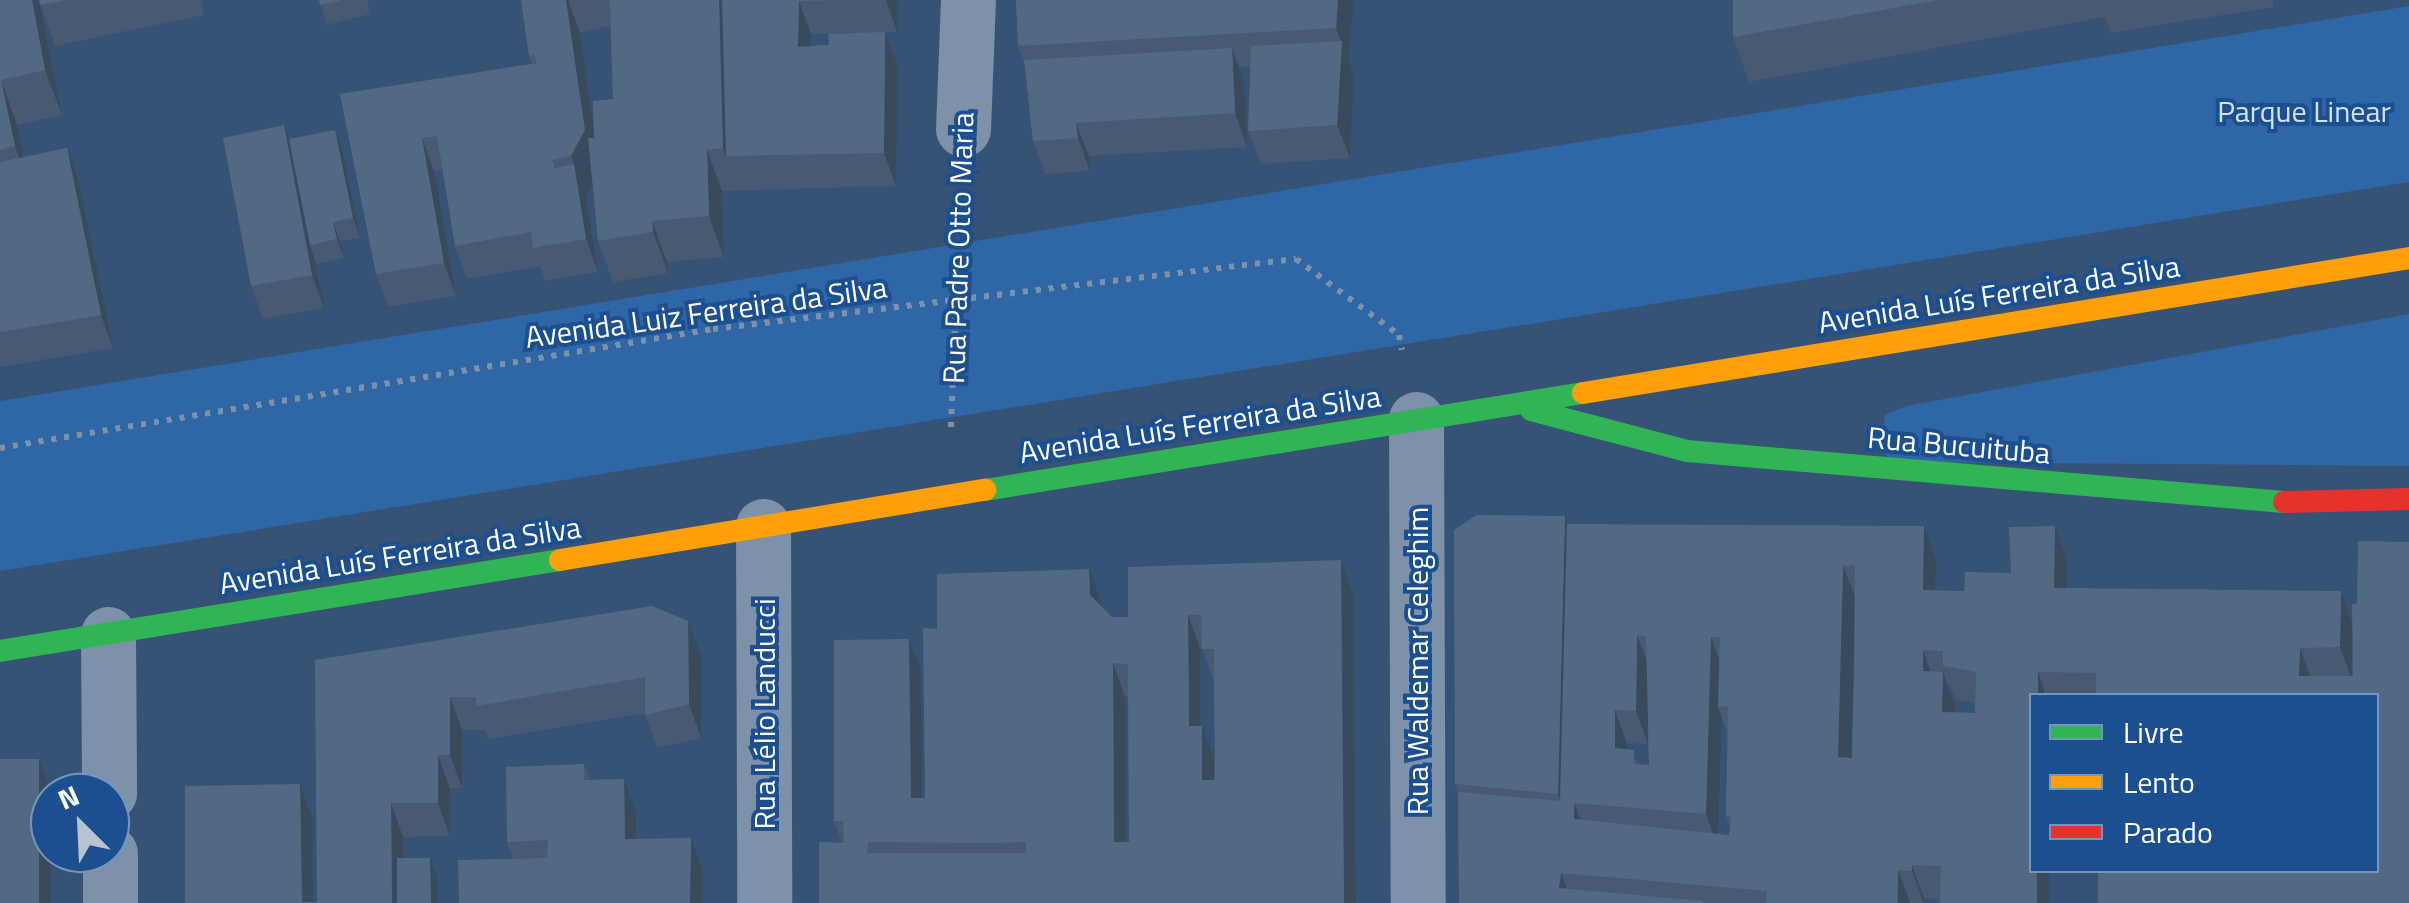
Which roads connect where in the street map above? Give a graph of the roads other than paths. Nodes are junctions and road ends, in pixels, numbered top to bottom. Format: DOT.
graph roads {
  1 [pos="968,0"];
  2 [pos="963,128"];
  3 [pos="2409,258"];
  4 [pos="1509,404"];
  5 [pos="1416,420"];
  6 [pos="2409,500"];
  7 [pos="763,526"];
  8 [pos="108,634"];
  9 [pos="0,652"];
  10 [pos="109,773"];
  11 [pos="110,873"];
  12 [pos="110,903"];
  13 [pos="764,903"];
  14 [pos="1418,903"];
  1 -- 2 [label="street, Rua Padre Otto Maria"];
  3 -- 4 [label="street, Avenida Luís Ferreira da Silva"];
  4 -- 5 [label="street, Avenida Luís Ferreira da Silva"];
  4 -- 6 [label="street, Rua Bucuituba"];
  5 -- 7 [label="street, Avenida Luís Ferreira da Silva"];
  5 -- 14 [label="street, Rua Waldemar Celeghim"];
  7 -- 8 [label="street, Avenida Luís Ferreira da Silva"];
  7 -- 13 [label="street, Rua Lélio Landucci"];
  8 -- 9 [label="street, Avenida Luís Ferreira da Silva"];
  8 -- 10 [label="street"];
  11 -- 12 [label="street"];
}
